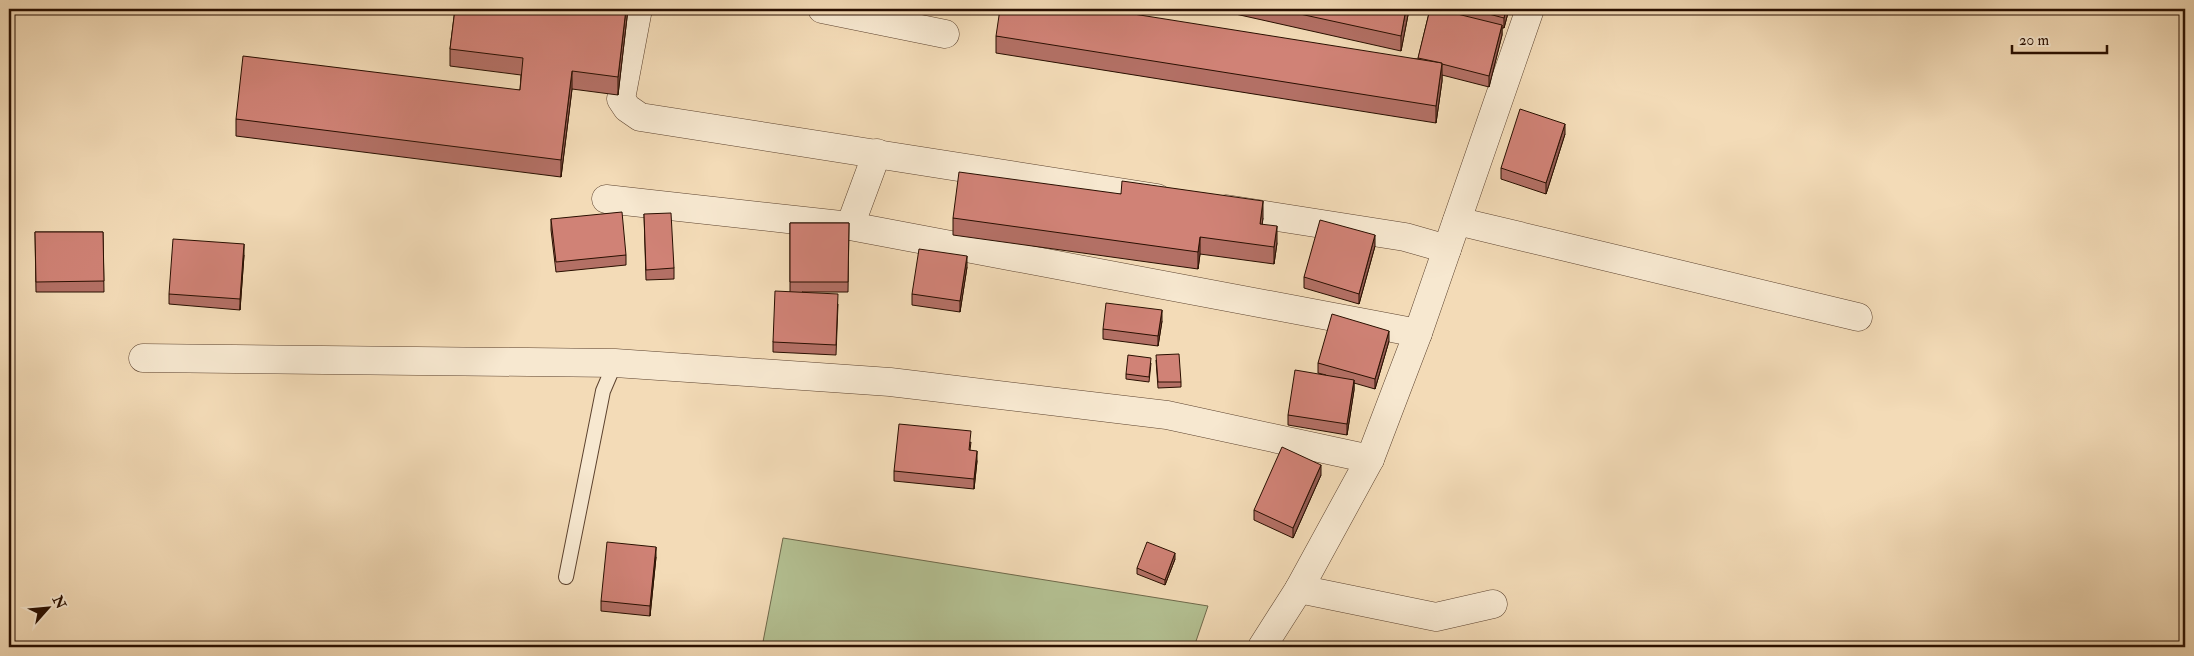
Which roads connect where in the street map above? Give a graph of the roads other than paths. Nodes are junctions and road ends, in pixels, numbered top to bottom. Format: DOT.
graph roads {
  1 [pos="638,9"];
  2 [pos="822,9"];
  3 [pos="1530,9"];
  4 [pos="945,34"];
  5 [pos="877,153"];
  6 [pos="606,199"];
  7 [pos="1457,221"];
  8 [pos="850,226"];
  9 [pos="1446,250"];
  10 [pos="1858,317"];
  11 [pos="1418,333"];
  12 [pos="143,358"];
  13 [pos="615,364"];
  14 [pos="1370,460"];
  15 [pos="566,577"];
  16 [pos="1299,589"];
  17 [pos="1493,604"];
  18 [pos="1262,647"];
  1 -- 5 [label="street"];
  2 -- 4 [label="street"];
  3 -- 7 [label="street"];
  5 -- 8 [label="street"];
  5 -- 9 [label="street"];
  6 -- 8 [label="street"];
  7 -- 9 [label="street"];
  7 -- 10 [label="street"];
  8 -- 11 [label="street"];
  9 -- 11 [label="street"];
  11 -- 14 [label="street"];
  12 -- 13 [label="street"];
  13 -- 14 [label="street"];
  13 -- 15 [label="lane"];
  14 -- 16 [label="street"];
  16 -- 17 [label="street"];
  16 -- 18 [label="street"];
}
